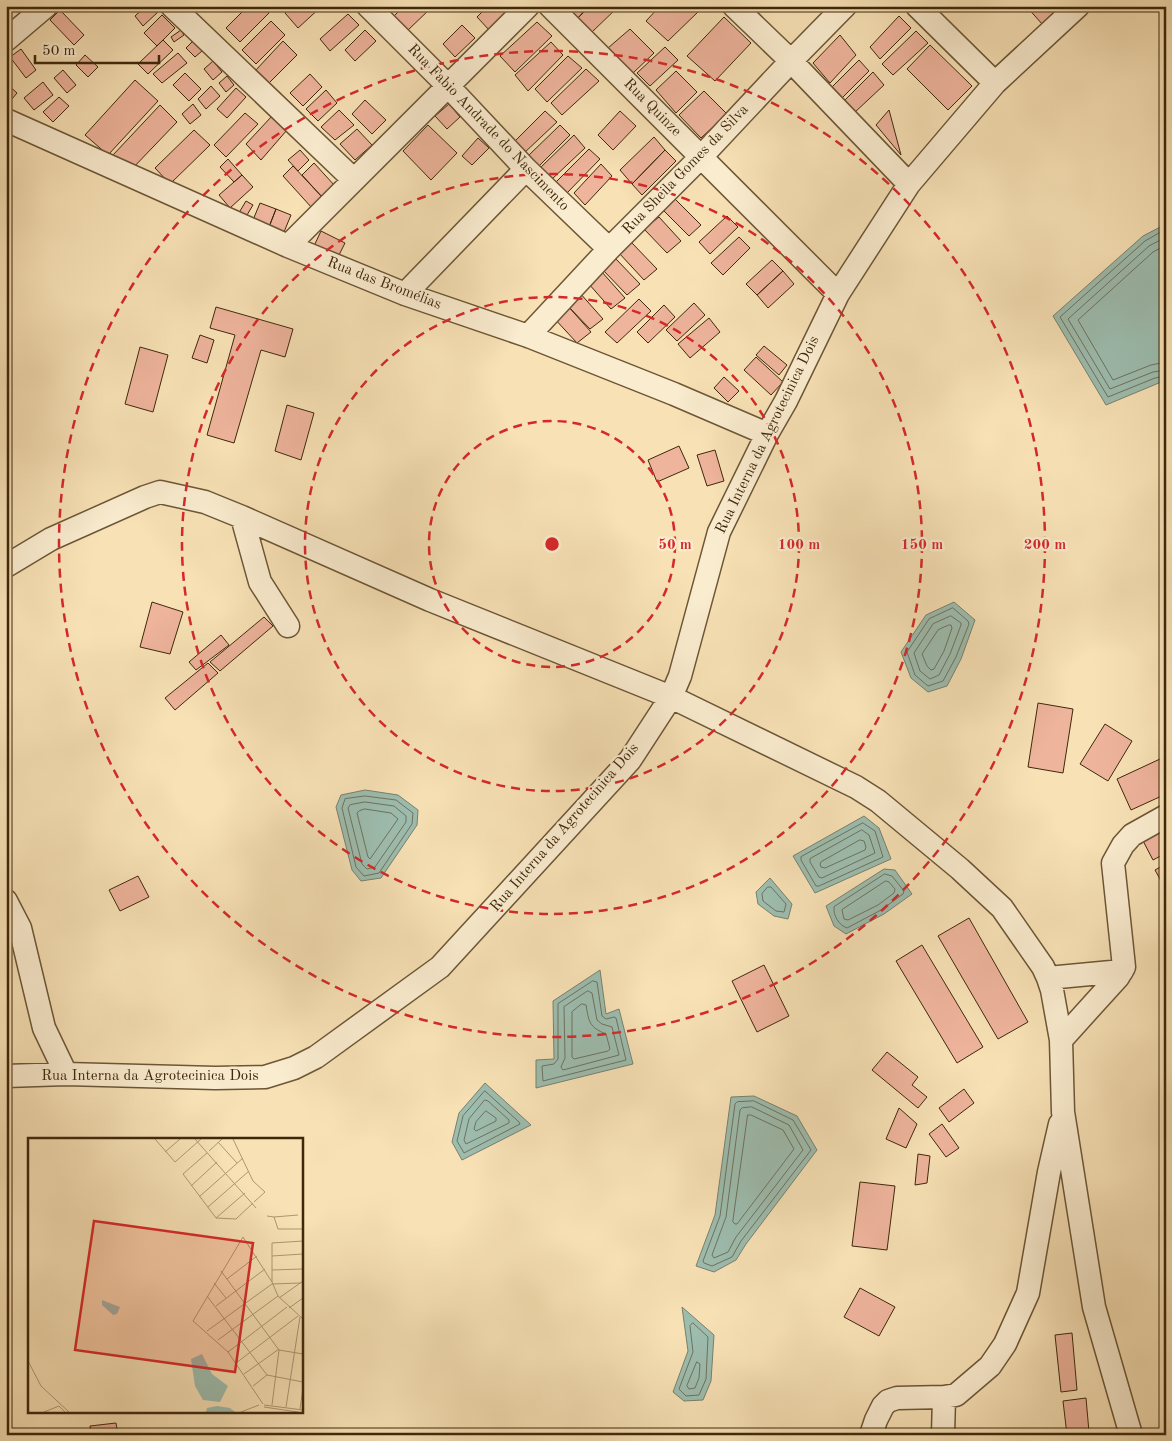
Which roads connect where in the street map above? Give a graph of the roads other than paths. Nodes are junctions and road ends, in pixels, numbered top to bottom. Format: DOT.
graph roads {
  1 [pos="46,6"];
  2 [pos="172,6"];
  3 [pos="368,6"];
  4 [pos="528,6"];
  5 [pos="550,6"];
  6 [pos="734,6"];
  7 [pos="845,6"];
  8 [pos="917,6"];
  9 [pos="1078,6"];
  10 [pos="6,40"];
  11 [pos="791,61"];
  12 [pos="995,83"];
  13 [pos="448,86"];
  14 [pos="6,120"];
  15 [pos="701,157"];
  16 [pos="526,169"];
  17 [pos="354,180"];
  18 [pos="909,184"];
  19 [pos="288,246"];
  20 [pos="609,249"];
  21 [pos="405,294"];
  22 [pos="838,294"];
  23 [pos="528,336"];
  24 [pos="768,434"];
  25 [pos="242,517"];
  26 [pos="6,566"];
  27 [pos="288,626"];
  28 [pos="671,697"];
  29 [pos="1166,816"];
  30 [pos="6,901"];
  31 [pos="1122,971"];
  32 [pos="1048,978"];
  33 [pos="1061,1040"];
  34 [pos="66,1074"];
  35 [pos="6,1076"];
  36 [pos="1063,1112"];
  37 [pos="944,1397"];
  38 [pos="871,1435"];
  39 [pos="943,1435"];
  40 [pos="1131,1435"];
  1 -- 10 [label="street"];
  2 -- 17 [label="street"];
  3 -- 13 [label="street, Rua Fabio Andrade do Nascimento"];
  4 -- 13 [label="street"];
  5 -- 15 [label="street, Rua Quinze"];
  6 -- 11 [label="street"];
  7 -- 11 [label="street, Rua Sheila Gomes da Silva"];
  8 -- 12 [label="street"];
  9 -- 12 [label="street, Rua Interna da Agrotecinica Dois"];
  11 -- 15 [label="street, Rua Sheila Gomes da Silva"];
  11 -- 18 [label="street"];
  12 -- 18 [label="street, Rua Interna da Agrotecinica Dois"];
  13 -- 16 [label="street, Rua Fabio Andrade do Nascimento"];
  13 -- 17 [label="street"];
  14 -- 19 [label="street, Rua das Bromélias"];
  15 -- 20 [label="street, Rua Sheila Gomes da Silva"];
  15 -- 22 [label="street, Rua Quinze"];
  16 -- 20 [label="street, Rua Fabio Andrade do Nascimento"];
  16 -- 21 [label="street"];
  17 -- 19 [label="street"];
  18 -- 22 [label="street, Rua Interna da Agrotecinica Dois"];
  19 -- 21 [label="street, Rua das Bromélias"];
  20 -- 23 [label="street, Rua Sheila Gomes da Silva"];
  21 -- 23 [label="street, Rua das Bromélias"];
  22 -- 24 [label="street, Rua Interna da Agrotecinica Dois"];
  23 -- 24 [label="street, Rua das Bromélias"];
  24 -- 28 [label="street, Rua Interna da Agrotecinica Dois"];
  25 -- 26 [label="street"];
  25 -- 27 [label="street"];
  25 -- 28 [label="street"];
  28 -- 32 [label="street"];
  28 -- 34 [label="street, Rua Interna da Agrotecinica Dois"];
  29 -- 31 [label="street"];
  30 -- 34 [label="street"];
  31 -- 32 [label="street"];
  31 -- 33 [label="street"];
  32 -- 33 [label="street"];
  33 -- 36 [label="street"];
  34 -- 35 [label="street, Rua Interna da Agrotecinica Dois"];
  36 -- 37 [label="street"];
  36 -- 40 [label="street"];
  37 -- 38 [label="street"];
  37 -- 39 [label="street"];
}
